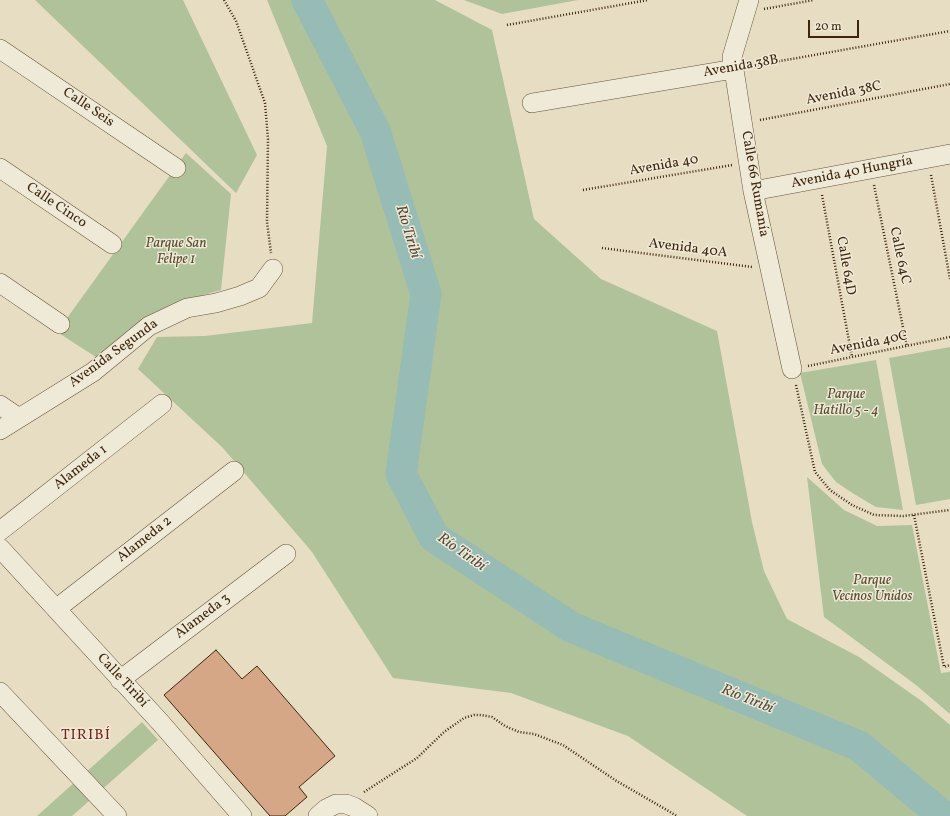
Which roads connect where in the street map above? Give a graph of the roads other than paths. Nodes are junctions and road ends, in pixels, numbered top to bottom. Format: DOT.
graph roads {
  1 [pos="748,6"];
  2 [pos="0,49"];
  3 [pos="734,69"];
  4 [pos="532,103"];
  5 [pos="950,154"];
  6 [pos="0,168"];
  7 [pos="176,168"];
  8 [pos="753,191"];
  9 [pos="112,244"];
  10 [pos="273,269"];
  11 [pos="0,283"];
  12 [pos="60,324"];
  13 [pos="792,369"];
  14 [pos="162,404"];
  15 [pos="0,405"];
  16 [pos="19,418"];
  17 [pos="0,430"];
  18 [pos="234,471"];
  19 [pos="0,532"];
  20 [pos="0,548"];
  21 [pos="286,554"];
  22 [pos="56,609"];
  23 [pos="120,680"];
  24 [pos="0,692"];
  25 [pos="117,816"];
  26 [pos="242,816"];
  27 [pos="318,816"];
  28 [pos="368,816"];
  1 -- 3 [label="street, Calle 66 Rumanía"];
  2 -- 7 [label="street, Calle Seis"];
  3 -- 4 [label="street, Avenida 38B"];
  3 -- 8 [label="street, Calle 66 Rumanía"];
  5 -- 8 [label="street, Avenida 40 Hungría"];
  6 -- 9 [label="street, Calle Cinco"];
  8 -- 13 [label="street, Calle 66 Rumanía"];
  10 -- 16 [label="street, Avenida Segunda"];
  11 -- 12 [label="street"];
  14 -- 19 [label="street, Alameda 1"];
  15 -- 16 [label="street"];
  16 -- 17 [label="street, Avenida Segunda"];
  18 -- 22 [label="street, Alameda 2"];
  20 -- 22 [label="street, Calle Tiribí"];
  21 -- 23 [label="street, Alameda 3"];
  22 -- 23 [label="street, Calle Tiribí"];
  23 -- 26 [label="street, Calle Tiribí"];
  24 -- 25 [label="street"];
  27 -- 28 [label="street"];
}
